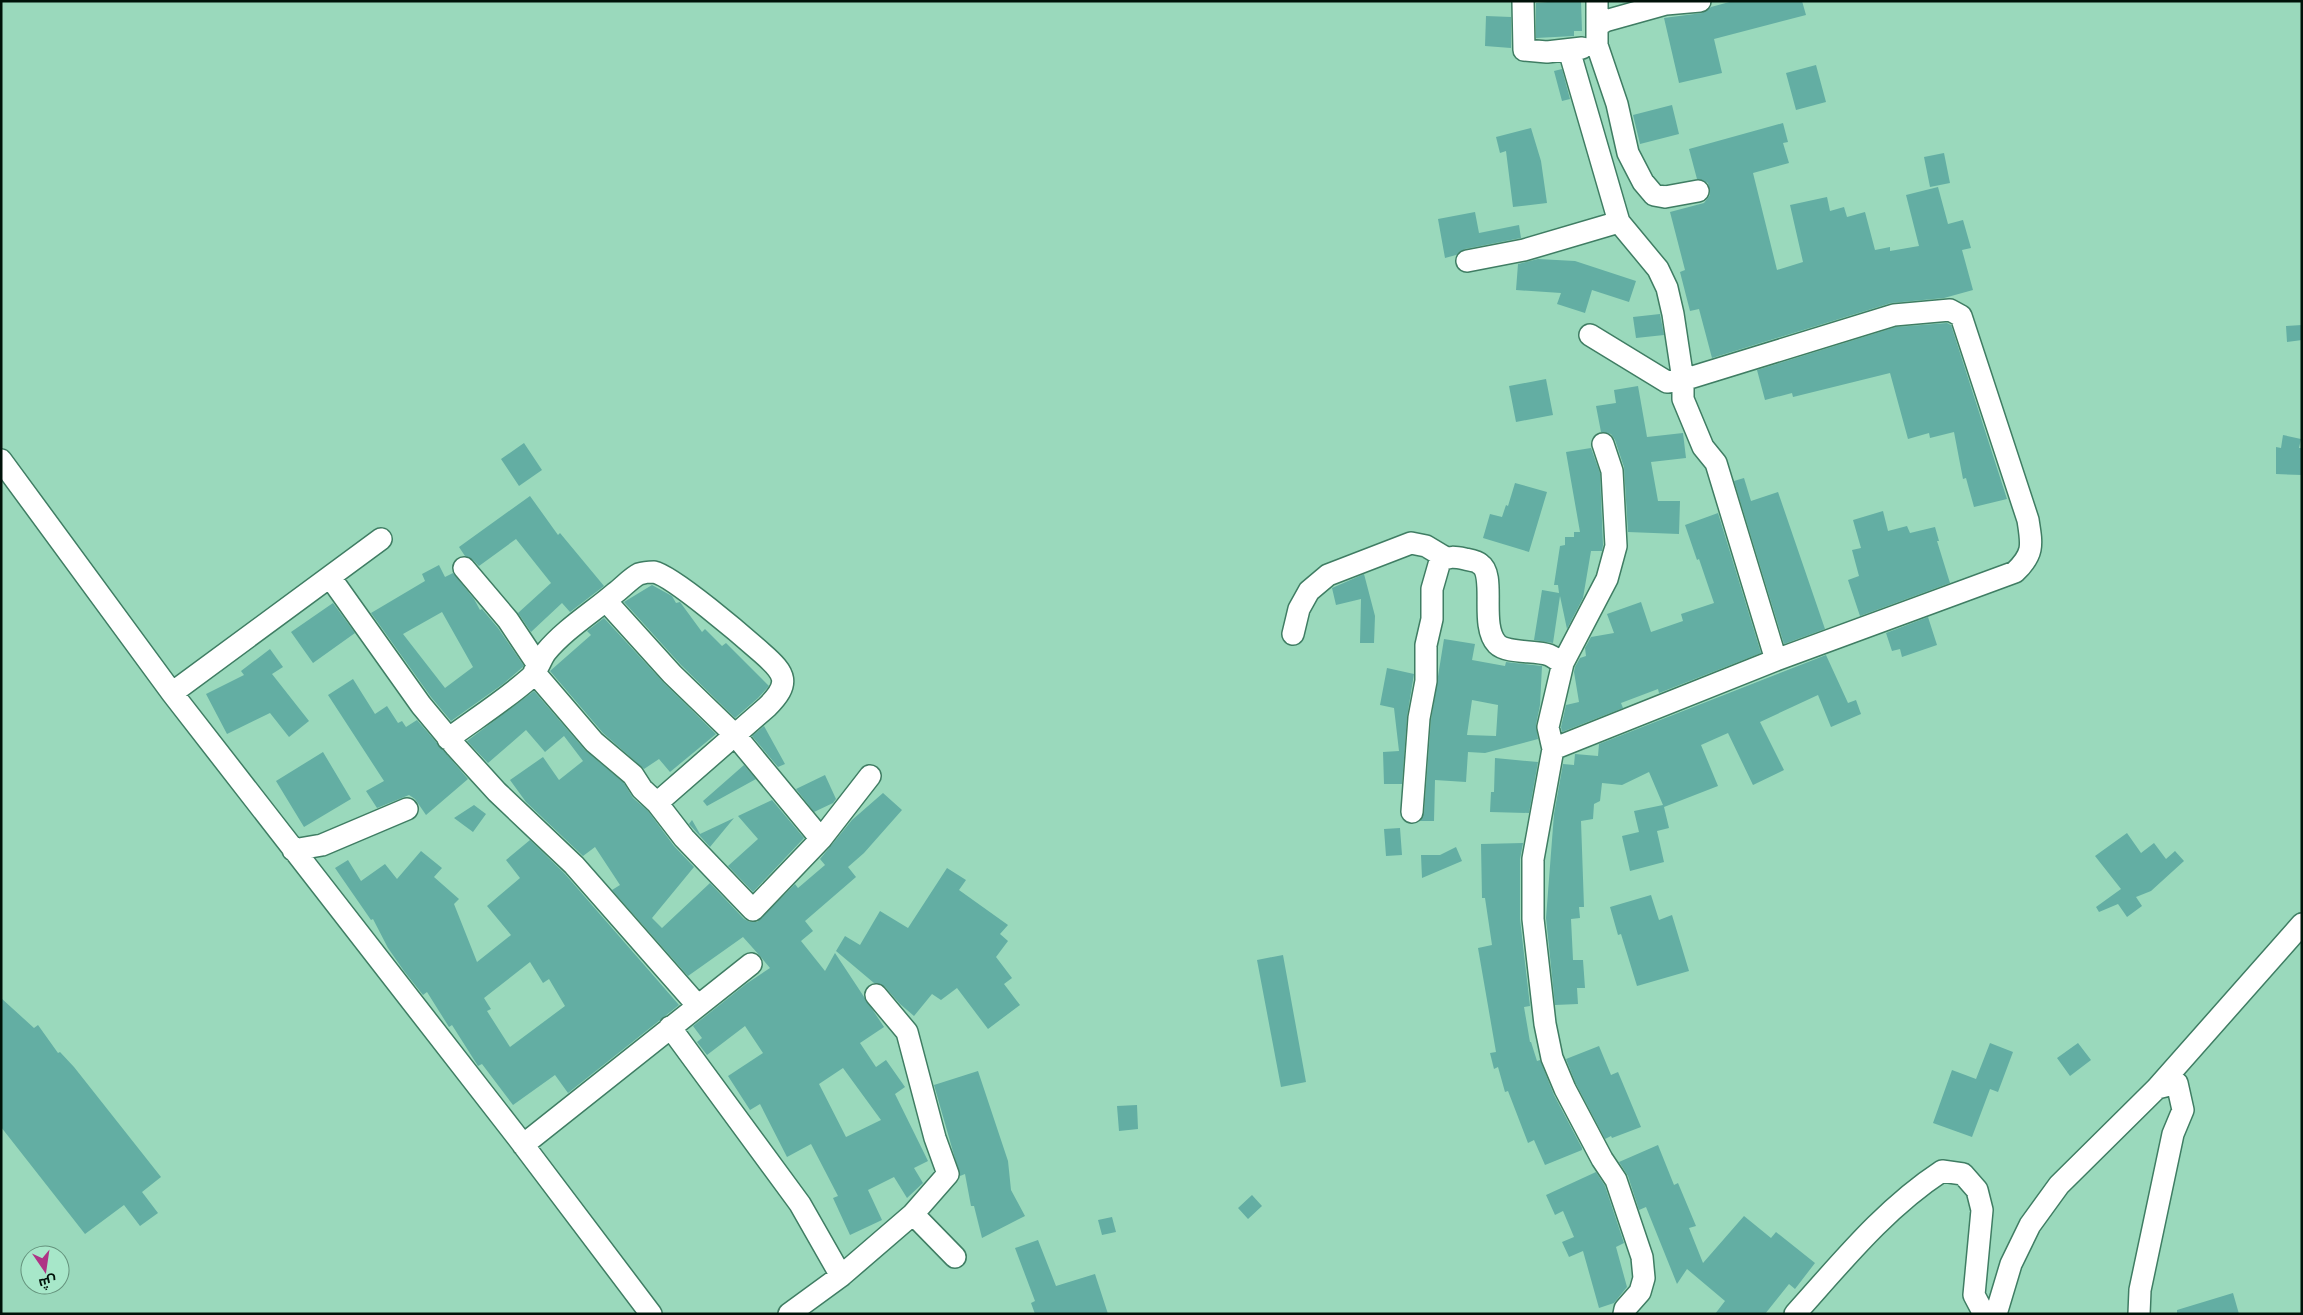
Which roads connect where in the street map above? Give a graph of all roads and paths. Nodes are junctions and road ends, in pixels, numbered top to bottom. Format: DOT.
graph roads {
  1 [pos="1524,1"];
  2 [pos="1597,1"];
  3 [pos="1700,1"];
  4 [pos="1597,35"];
  5 [pos="1569,50"];
  6 [pos="1698,191"];
  7 [pos="1619,222"];
  8 [pos="1467,262"];
  9 [pos="1590,335"];
  10 [pos="1684,380"];
  11 [pos="1603,444"];
  12 [pos="1,460"];
  13 [pos="381,539"];
  14 [pos="1446,558"];
  15 [pos="464,568"];
  16 [pos="330,577"];
  17 [pos="606,601"];
  18 [pos="1293,634"];
  19 [pos="1776,660"];
  20 [pos="1563,663"];
  21 [pos="536,669"];
  22 [pos="172,693"];
  23 [pos="735,735"];
  24 [pos="448,738"];
  25 [pos="1553,749"];
  26 [pos="870,776"];
  27 [pos="657,803"];
  28 [pos="407,809"];
  29 [pos="1412,812"];
  30 [pos="821,839"];
  31 [pos="293,850"];
  32 [pos="2302,924"];
  33 [pos="751,964"];
  34 [pos="876,995"];
  35 [pos="698,1006"];
  36 [pos="670,1027"];
  37 [pos="2156,1088"];
  38 [pos="522,1144"];
  39 [pos="913,1214"];
  40 [pos="955,1257"];
  41 [pos="841,1276"];
  42 [pos="651,1314"];
  43 [pos="789,1314"];
  44 [pos="1624,1314"];
  45 [pos="1795,1314"];
  46 [pos="1984,1314"];
  47 [pos="1996,1314"];
  48 [pos="2139,1314"];
  1 -- 5 [label="street"];
  2 -- 4 [label="street"];
  3 -- 4 [label="street"];
  4 -- 5 [label="street"];
  4 -- 6 [label="street"];
  5 -- 7 [label="street"];
  7 -- 8 [label="street"];
  7 -- 10 [label="street"];
  9 -- 10 [label="street"];
  10 -- 19 [label="street"];
  10 -- 19 [label="street"];
  11 -- 20 [label="street"];
  12 -- 22 [label="street"];
  13 -- 16 [label="street"];
  14 -- 18 [label="street"];
  14 -- 20 [label="street"];
  14 -- 29 [label="street"];
  15 -- 21 [label="street"];
  16 -- 22 [label="street"];
  16 -- 24 [label="street"];
  17 -- 21 [label="street"];
  17 -- 23 [label="street"];
  17 -- 23 [label="street"];
  19 -- 25 [label="street"];
  20 -- 25 [label="street"];
  21 -- 24 [label="street"];
  21 -- 27 [label="street"];
  22 -- 31 [label="street"];
  23 -- 27 [label="street"];
  23 -- 30 [label="street"];
  24 -- 35 [label="street"];
  25 -- 44 [label="street"];
  26 -- 30 [label="street"];
  27 -- 30 [label="street"];
  28 -- 31 [label="street"];
  31 -- 38 [label="street"];
  32 -- 37 [label="street"];
  33 -- 35 [label="street"];
  34 -- 39 [label="street"];
  35 -- 36 [label="street"];
  36 -- 38 [label="street"];
  36 -- 41 [label="street"];
  37 -- 47 [label="street"];
  37 -- 48 [label="street"];
  38 -- 42 [label="street"];
  39 -- 40 [label="street"];
  39 -- 41 [label="street"];
  41 -- 43 [label="street"];
  45 -- 46 [label="street"];
}
